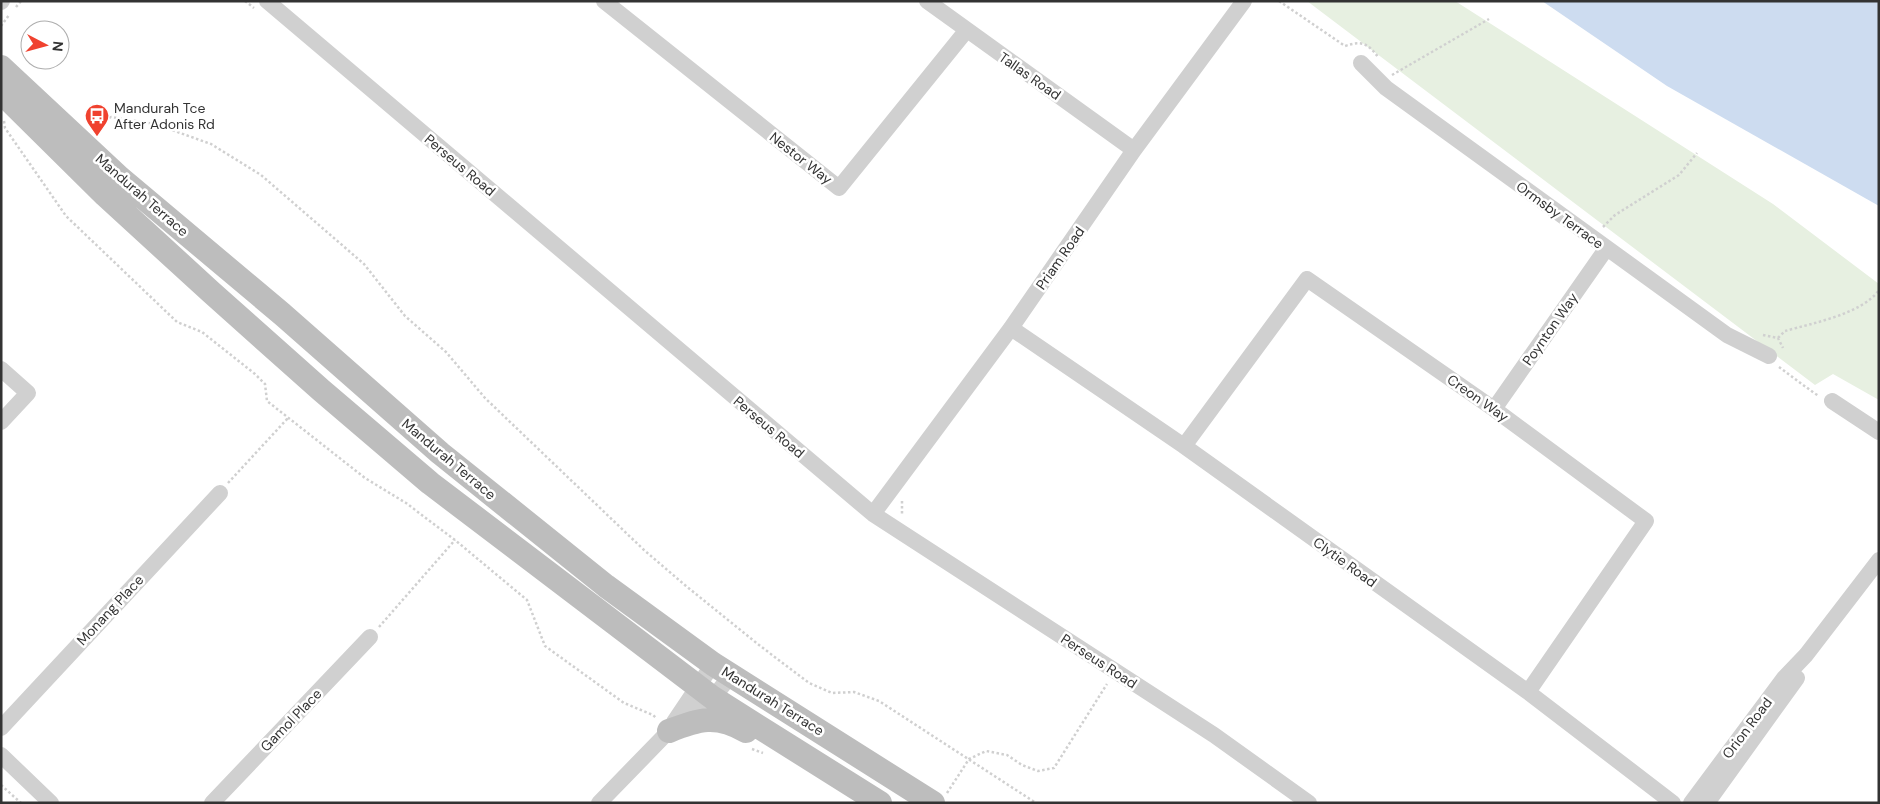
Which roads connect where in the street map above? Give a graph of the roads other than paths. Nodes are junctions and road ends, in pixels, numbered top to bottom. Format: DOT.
graph roads {
  1 [pos="267,1"];
  2 [pos="604,1"];
  3 [pos="926,1"];
  4 [pos="1244,1"];
  5 [pos="966,31"];
  6 [pos="1361,63"];
  7 [pos="1,67"];
  8 [pos="1,92"];
  9 [pos="1134,150"];
  10 [pos="1606,249"];
  11 [pos="1011,328"];
  12 [pos="1769,356"];
  13 [pos="1,369"];
  14 [pos="1832,401"];
  15 [pos="1494,409"];
  16 [pos="1,422"];
  17 [pos="1879,432"];
  18 [pos="1184,446"];
  19 [pos="220,493"];
  20 [pos="873,514"];
  21 [pos="1879,560"];
  22 [pos="370,637"];
  23 [pos="1806,655"];
  24 [pos="722,669"];
  25 [pos="705,692"];
  26 [pos="1528,692"];
  27 [pos="1,728"];
  28 [pos="669,731"];
  29 [pos="778,750"];
  30 [pos="1,755"];
  31 [pos="939,799"];
  32 [pos="51,803"];
  33 [pos="212,803"];
  34 [pos="599,803"];
  35 [pos="880,803"];
  36 [pos="1309,803"];
  37 [pos="1673,803"];
  38 [pos="1691,803"];
  39 [pos="1707,803"];
  1 -- 20 [label="street, Perseus Road"];
  2 -- 5 [label="street, Nestor Way"];
  3 -- 5 [label="street, Tallas Road"];
  4 -- 9 [label="street, Priam Road"];
  5 -- 9 [label="street, Tallas Road"];
  6 -- 10 [label="street, Ormsby Terrace"];
  7 -- 24 [label="main road, Mandurah Terrace"];
  8 -- 25 [label="main road, Mandurah Terrace"];
  9 -- 11 [label="street, Priam Road"];
  10 -- 12 [label="street, Ormsby Terrace"];
  10 -- 15 [label="street, Poynton Way"];
  11 -- 18 [label="street, Clytie Road"];
  11 -- 20 [label="street, Priam Road"];
  13 -- 16 [label="street"];
  14 -- 17 [label="street"];
  15 -- 18 [label="street, Creon Way"];
  15 -- 26 [label="street, Creon Way"];
  18 -- 26 [label="street, Clytie Road"];
  19 -- 27 [label="street, Monang Place"];
  20 -- 36 [label="street, Perseus Road"];
  21 -- 23 [label="street, Orion Road"];
  22 -- 33 [label="street, Gamol Place"];
  23 -- 38 [label="street, Orion Road"];
  23 -- 39 [label="street, Orion Road"];
  24 -- 25 [label="street"];
  24 -- 31 [label="main road, Mandurah Terrace"];
  25 -- 28 [label="street"];
  25 -- 29 [label="main road, Mandurah Terrace"];
  26 -- 37 [label="street, Clytie Road"];
  28 -- 29 [label="main road"];
  28 -- 34 [label="street"];
  29 -- 35 [label="main road, Mandurah Terrace"];
  30 -- 32 [label="street"];
}
